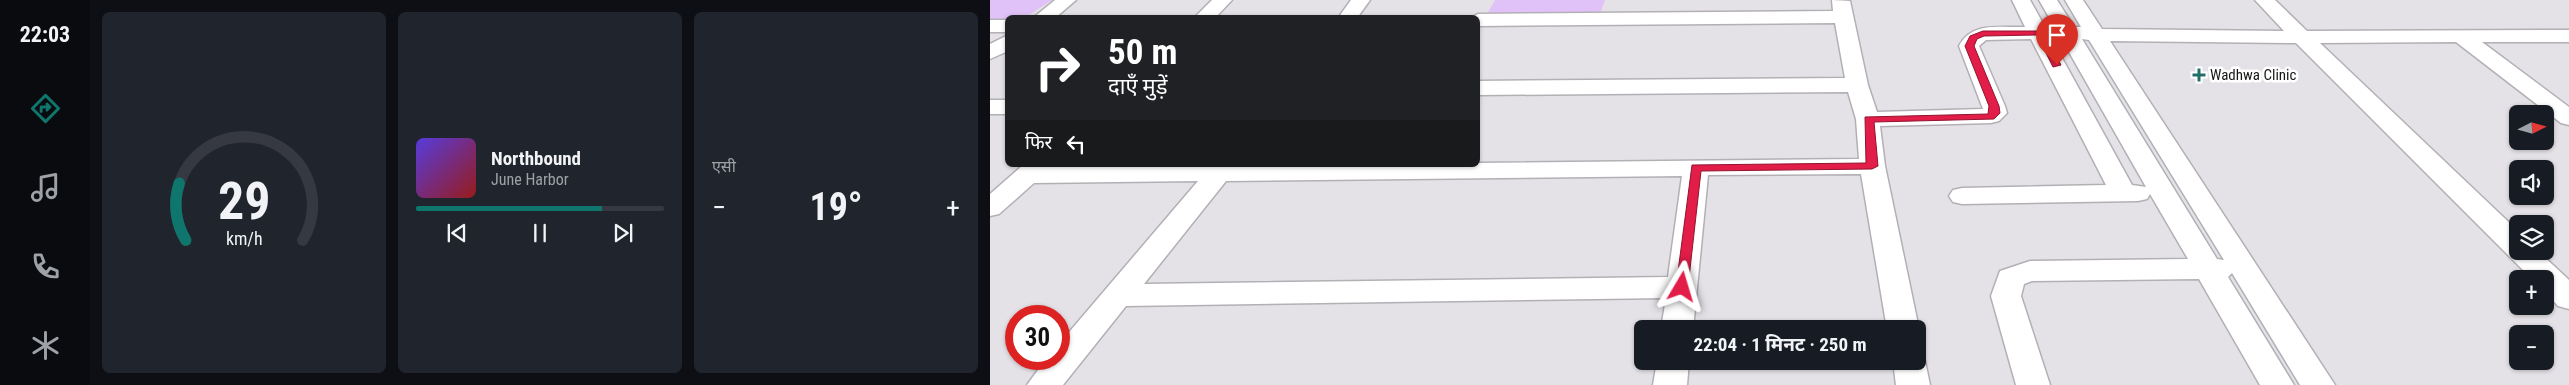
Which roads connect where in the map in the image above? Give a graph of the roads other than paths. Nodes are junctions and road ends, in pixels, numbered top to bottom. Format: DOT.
graph roads {
  1 [pos="1067,0"];
  2 [pos="1223,0"];
  3 [pos="1362,0"];
  4 [pos="1482,0"];
  5 [pos="1613,0"];
  6 [pos="2021,0"];
  7 [pos="2048,0"];
  8 [pos="2074,0"];
  9 [pos="2264,0"];
  10 [pos="1843,9"];
  11 [pos="1046,15"];
  12 [pos="1206,15"];
  13 [pos="1350,15"];
  14 [pos="1474,15"];
  15 [pos="1607,19"];
  16 [pos="1480,20"];
  17 [pos="990,26"];
  18 [pos="1005,26"];
  19 [pos="2067,32"];
  20 [pos="2040,33"];
  21 [pos="2098,35"];
  22 [pos="2460,36"];
  23 [pos="2569,36"];
  24 [pos="2302,38"];
  25 [pos="1005,43"];
  26 [pos="990,53"];
  27 [pos="1857,85"];
  28 [pos="1480,88"];
  29 [pos="1005,107"];
  30 [pos="990,108"];
  31 [pos="2569,118"];
  32 [pos="1868,119"];
  33 [pos="1872,166"];
  34 [pos="1389,168"];
  35 [pos="1696,168"];
  36 [pos="1222,169"];
  37 [pos="1032,170"];
  38 [pos="2123,193"];
  39 [pos="2161,193"];
  40 [pos="1962,196"];
  41 [pos="990,208"];
  42 [pos="2509,239"];
  43 [pos="2530,260"];
  44 [pos="2243,268"];
  45 [pos="2206,269"];
  46 [pos="1682,287"];
  47 [pos="1118,295"];
  48 [pos="2569,298"];
  49 [pos="1678,320"];
  50 [pos="1900,320"];
  51 [pos="1672,370"];
  52 [pos="1910,370"];
  53 [pos="1044,385"];
  54 [pos="1670,385"];
  55 [pos="1913,385"];
  56 [pos="2033,385"];
  57 [pos="2277,385"];
  58 [pos="2318,385"];
  1 -- 11 [label="street"];
  2 -- 12 [label="street"];
  3 -- 13 [label="street"];
  4 -- 14 [label="street"];
  5 -- 15 [label="street"];
  6 -- 20 [label="street"];
  7 -- 19 [label="street"];
  8 -- 21 [label="street"];
  9 -- 24 [label="street"];
  10 -- 15 [label="street"];
  10 -- 27 [label="street"];
  15 -- 16 [label="street"];
  17 -- 18 [label="street"];
  19 -- 20 [label="street"];
  19 -- 21 [label="street"];
  19 -- 39 [label="street"];
  20 -- 32 [label="street"];
  20 -- 38 [label="street"];
  21 -- 24 [label="street"];
  21 -- 44 [label="street"];
  22 -- 23 [label="street"];
  22 -- 24 [label="street"];
  22 -- 31 [label="street"];
  24 -- 42 [label="street"];
  25 -- 26 [label="street"];
  27 -- 28 [label="street"];
  27 -- 32 [label="street"];
  29 -- 30 [label="street"];
  32 -- 33 [label="street"];
  33 -- 35 [label="street"];
  33 -- 50 [label="street"];
  34 -- 35 [label="street"];
  34 -- 36 [label="street"];
  35 -- 46 [label="street"];
  36 -- 37 [label="street"];
  36 -- 47 [label="street"];
  37 -- 41 [label="street"];
  38 -- 39 [label="street"];
  38 -- 40 [label="street"];
  39 -- 45 [label="street"];
  43 -- 48 [label="street"];
  44 -- 45 [label="street"];
  44 -- 58 [label="street"];
  45 -- 56 [label="street"];
  45 -- 57 [label="street"];
  46 -- 47 [label="street"];
  46 -- 49 [label="street"];
  47 -- 53 [label="street"];
  51 -- 54 [label="street"];
  52 -- 55 [label="street"];
}
